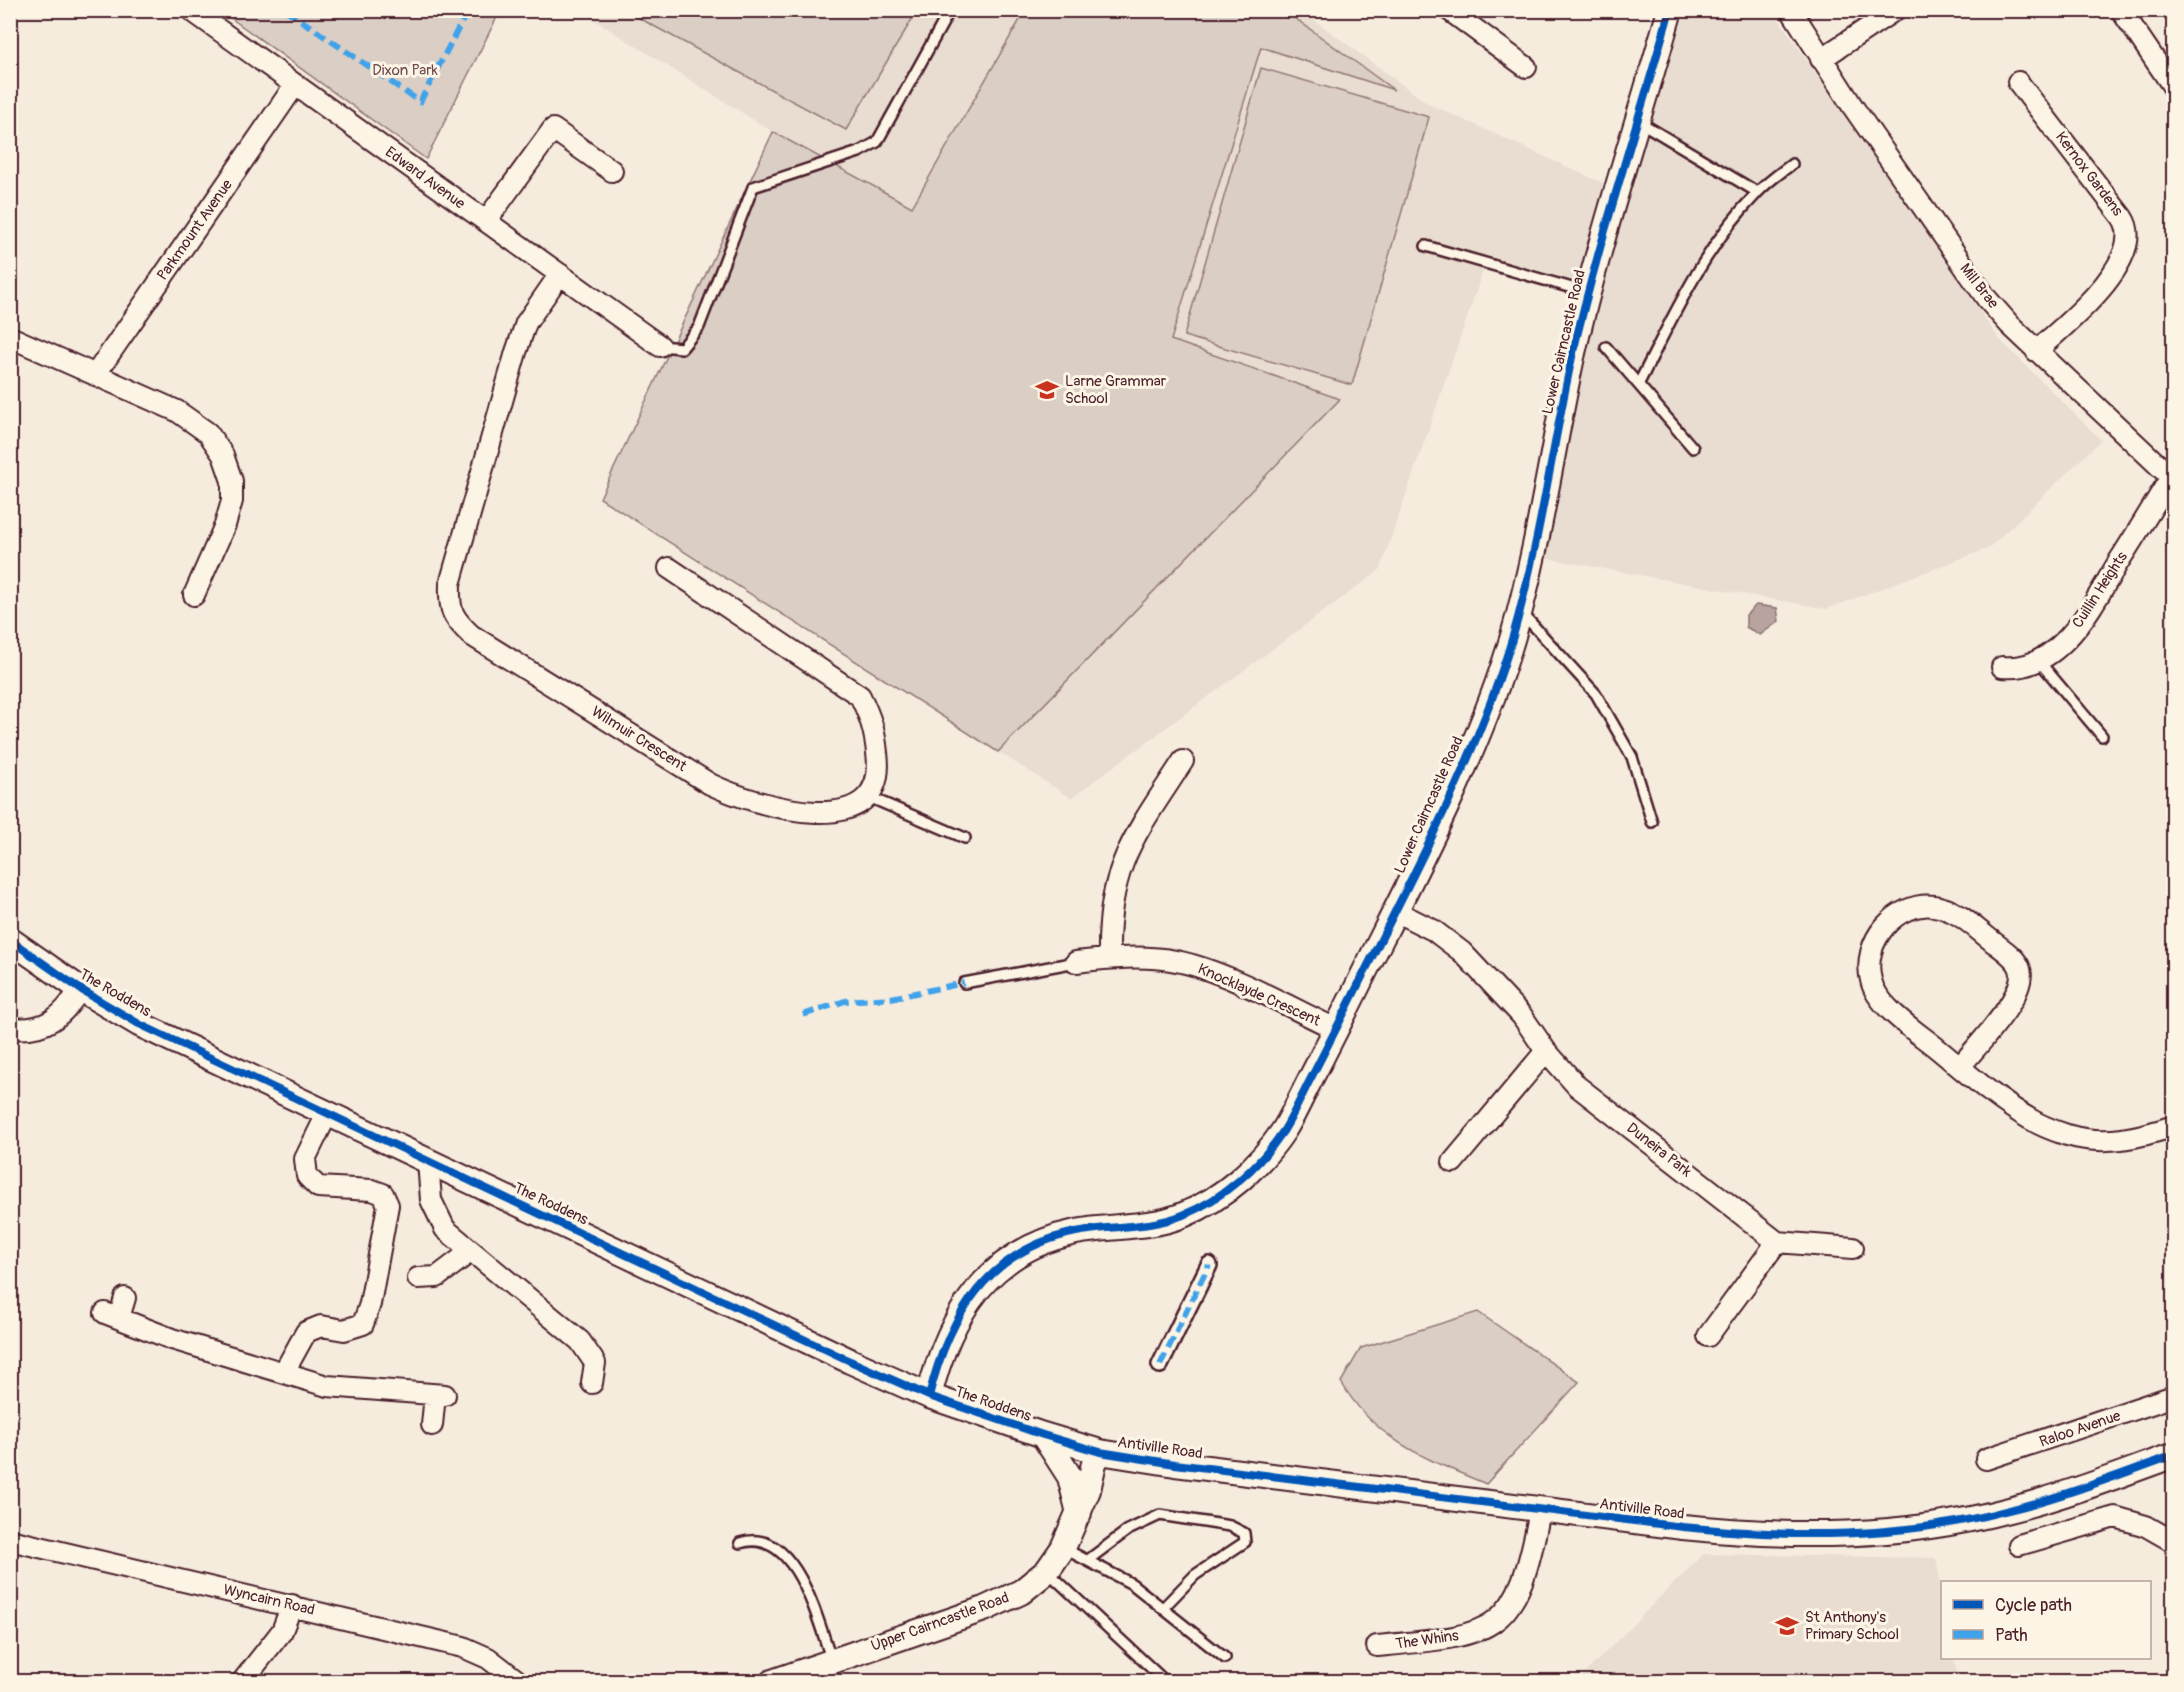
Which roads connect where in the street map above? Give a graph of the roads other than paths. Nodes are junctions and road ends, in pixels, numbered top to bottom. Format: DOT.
graph roads {
  1 [pos="191,10"];
  2 [pos="950,10"];
  3 [pos="1449,10"];
  4 [pos="1670,10"];
  5 [pos="1791,10"];
  6 [pos="1895,10"];
  7 [pos="2121,10"];
  8 [pos="1821,59"];
  9 [pos="1526,67"];
  10 [pos="2018,82"];
  11 [pos="295,85"];
  12 [pos="2174,88"];
  13 [pos="1638,121"];
  14 [pos="1792,164"];
  15 [pos="612,171"];
  16 [pos="1757,192"];
  17 [pos="486,221"];
  18 [pos="1426,246"];
  19 [pos="560,274"];
  20 [pos="1588,293"];
  21 [pos="10,338"];
  22 [pos="660,346"];
  23 [pos="1606,347"];
  24 [pos="2037,351"];
  25 [pos="95,375"];
  26 [pos="1639,383"];
  27 [pos="1693,448"];
  28 [pos="2172,479"];
  29 [pos="669,568"];
  30 [pos="194,595"];
  31 [pos="1519,610"];
  32 [pos="2038,660"];
  33 [pos="2002,667"];
  34 [pos="2102,736"];
  35 [pos="1183,761"];
  36 [pos="869,796"];
  37 [pos="1652,822"];
  38 [pos="965,838"];
  39 [pos="1395,911"];
  40 [pos="10,940"];
  41 [pos="1109,958"];
  42 [pos="1076,962"];
  43 [pos="964,982"];
  44 [pos="80,989"];
  45 [pos="10,1028"];
  46 [pos="1336,1029"];
  47 [pos="1546,1050"];
  48 [pos="1960,1067"];
  49 [pos="327,1114"];
  50 [pos="2174,1126"];
  51 [pos="428,1161"];
  52 [pos="1453,1162"];
  53 [pos="1778,1242"];
  54 [pos="1854,1248"];
  55 [pos="470,1252"];
  56 [pos="1209,1265"];
  57 [pos="418,1278"];
  58 [pos="125,1298"];
  59 [pos="1708,1336"];
  60 [pos="1160,1365"];
  61 [pos="285,1372"];
  62 [pos="592,1383"];
  63 [pos="929,1396"];
  64 [pos="2174,1396"];
  65 [pos="432,1425"];
  66 [pos="1043,1435"];
  67 [pos="1100,1452"];
  68 [pos="2174,1455"];
  69 [pos="1986,1459"];
  70 [pos="1540,1510"];
  71 [pos="1079,1513"];
  72 [pos="10,1540"];
  73 [pos="740,1543"];
  74 [pos="2174,1544"];
  75 [pos="2019,1545"];
  76 [pos="1063,1548"];
  77 [pos="1088,1560"];
  78 [pos="2174,1560"];
  79 [pos="1047,1571"];
  80 [pos="292,1605"];
  81 [pos="1162,1608"];
  82 [pos="1377,1646"];
  83 [pos="1225,1658"];
  84 [pos="832,1661"];
  85 [pos="242,1682"];
  86 [pos="519,1682"];
  87 [pos="772,1682"];
  88 [pos="1166,1682"];
  1 -- 11 [label="street, Edward Avenue"];
  2 -- 22 [label="lane"];
  3 -- 9 [label="street"];
  4 -- 13 [label="street, Lower Cairncastle Road"];
  5 -- 8 [label="street, Mill Brae"];
  6 -- 8 [label="street"];
  7 -- 12 [label="street"];
  8 -- 24 [label="street, Mill Brae"];
  10 -- 24 [label="street, Kernox Gardens"];
  11 -- 17 [label="street, Edward Avenue"];
  11 -- 25 [label="street, Parkmount Avenue"];
  13 -- 16 [label="lane"];
  13 -- 20 [label="street, Lower Cairncastle Road"];
  14 -- 16 [label="lane"];
  15 -- 17 [label="street"];
  16 -- 26 [label="lane"];
  17 -- 19 [label="street, Edward Avenue"];
  18 -- 20 [label="lane"];
  19 -- 22 [label="street, Edward Avenue"];
  19 -- 36 [label="street, Wilmuir Crescent"];
  20 -- 31 [label="street, Lower Cairncastle Road"];
  21 -- 25 [label="street"];
  23 -- 26 [label="lane"];
  24 -- 28 [label="street, Mill Brae"];
  25 -- 30 [label="street"];
  26 -- 27 [label="lane"];
  28 -- 32 [label="street, Cuillin Heights"];
  29 -- 36 [label="street"];
  31 -- 37 [label="lane"];
  31 -- 39 [label="street, Lower Cairncastle Road"];
  32 -- 33 [label="street, Cuillin Heights"];
  32 -- 34 [label="lane"];
  35 -- 41 [label="street"];
  36 -- 38 [label="lane"];
  39 -- 46 [label="street, Lower Cairncastle Road"];
  39 -- 47 [label="street, Duneira Park"];
  40 -- 44 [label="street, The Roddens"];
  41 -- 42 [label="street, Knocklayde Crescent"];
  41 -- 46 [label="street, Knocklayde Crescent"];
  42 -- 43 [label="lane"];
  44 -- 45 [label="street"];
  44 -- 49 [label="street, The Roddens"];
  46 -- 63 [label="street, Lower Cairncastle Road"];
  47 -- 52 [label="street"];
  47 -- 53 [label="street, Duneira Park"];
  48 -- 48 [label="street"];
  48 -- 50 [label="street"];
  49 -- 51 [label="street, The Roddens"];
  49 -- 61 [label="street"];
  51 -- 55 [label="street"];
  51 -- 63 [label="street, The Roddens"];
  53 -- 54 [label="street"];
  53 -- 59 [label="street"];
  55 -- 57 [label="street"];
  55 -- 62 [label="street"];
  56 -- 60 [label="street"];
  58 -- 61 [label="street"];
  61 -- 65 [label="street"];
  63 -- 66 [label="street, The Roddens"];
  64 -- 69 [label="street, Raloo Avenue"];
  66 -- 67 [label="street, The Roddens"];
  66 -- 71 [label="street"];
  67 -- 70 [label="street, Antiville Road"];
  67 -- 71 [label="street, Upper Cairncastle Road"];
  68 -- 70 [label="street, Antiville Road"];
  70 -- 82 [label="street, The Whins"];
  71 -- 76 [label="street, Upper Cairncastle Road"];
  72 -- 80 [label="street, Wyncairn Road"];
  73 -- 84 [label="lane"];
  74 -- 75 [label="street"];
  74 -- 78 [label="street"];
  76 -- 77 [label="lane"];
  76 -- 79 [label="street, Upper Cairncastle Road"];
  77 -- 81 [label="lane"];
  77 -- 81 [label="lane"];
  79 -- 84 [label="street, Upper Cairncastle Road"];
  79 -- 88 [label="lane"];
  80 -- 85 [label="street"];
  80 -- 86 [label="street, Wyncairn Road"];
  81 -- 83 [label="lane"];
  84 -- 87 [label="street, Upper Cairncastle Road"];
}
